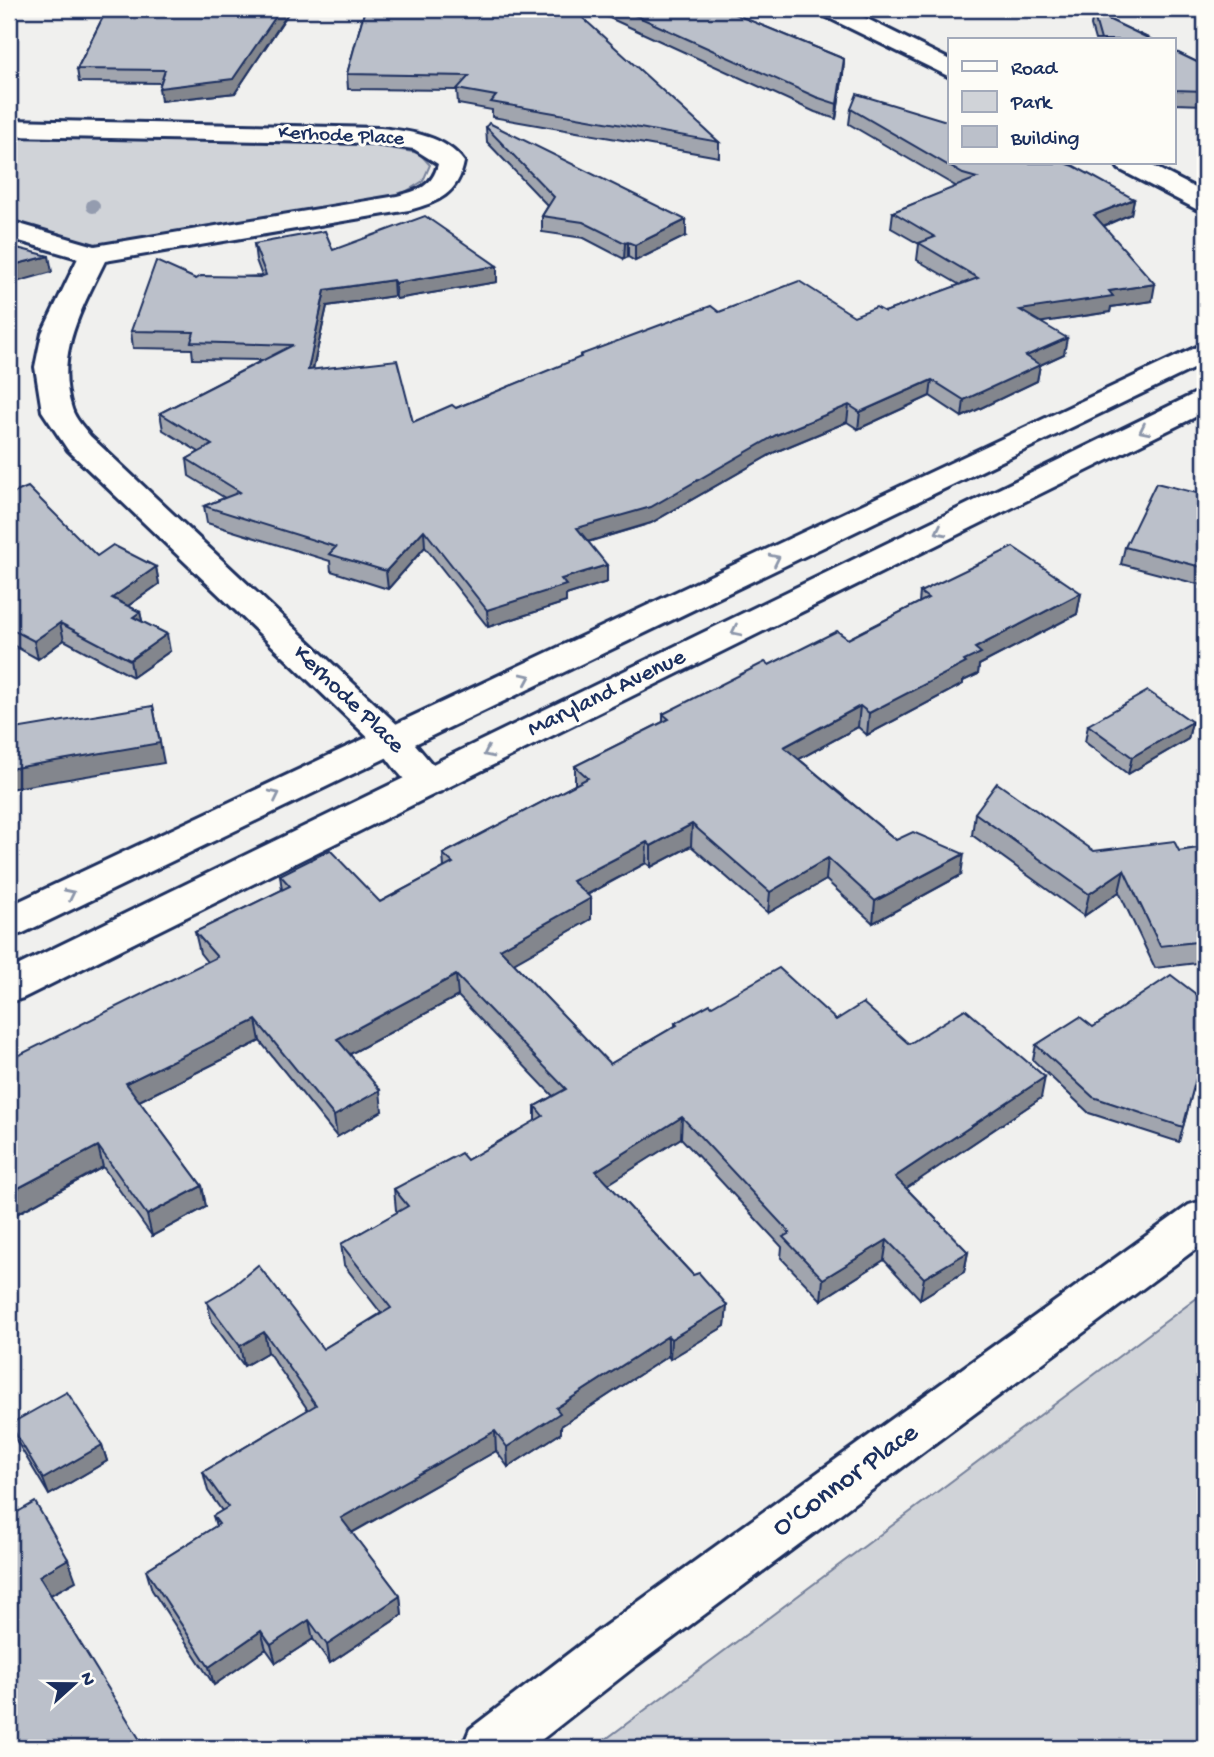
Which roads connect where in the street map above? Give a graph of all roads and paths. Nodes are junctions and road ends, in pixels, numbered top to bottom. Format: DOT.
graph roads {
  1 [pos="830,9"];
  2 [pos="948,69"];
  3 [pos="9,128"];
  4 [pos="1130,164"];
  5 [pos="1205,203"];
  6 [pos="9,229"];
  7 [pos="94,254"];
  8 [pos="1205,352"];
  9 [pos="1205,400"];
  10 [pos="391,739"];
  11 [pos="429,782"];
  12 [pos="9,923"];
  13 [pos="9,987"];
  14 [pos="1205,1218"];
  15 [pos="489,1748"];
  1 -- 2 [label="street"];
  3 -- 7 [label="street, Kerhode Place"];
  4 -- 5 [label="street"];
  6 -- 7 [label="street, Kerhode Place"];
  7 -- 10 [label="street, Kerhode Place"];
  10 -- 8 [label="street, Maryland Avenue, one-way"];
  9 -- 11 [label="street, Maryland Avenue, one-way"];
  10 -- 11 [label="street, Kerhode Place"];
  12 -- 10 [label="street, Maryland Avenue, one-way"];
  11 -- 13 [label="street, Maryland Avenue"];
  14 -- 15 [label="street, O'Connor Place"];
}
